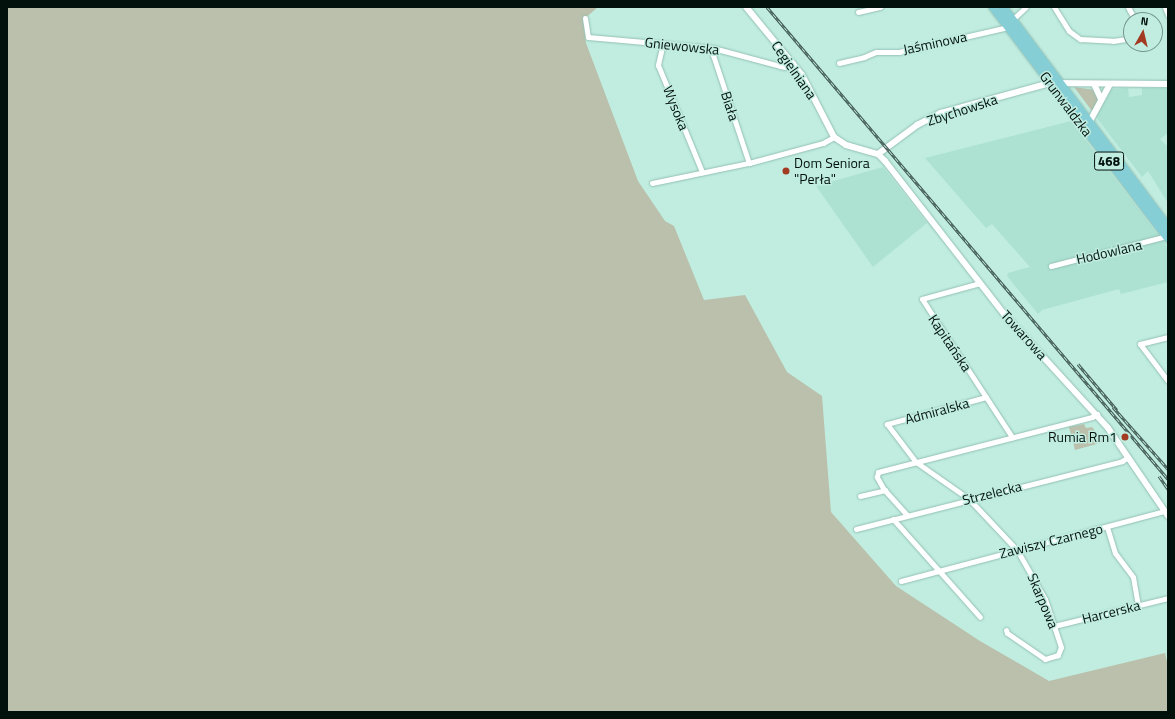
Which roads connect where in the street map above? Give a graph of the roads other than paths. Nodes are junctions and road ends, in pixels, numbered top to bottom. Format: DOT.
graph roads {
  1 [pos="746,7"];
  2 [pos="880,7"];
  3 [pos="993,7"];
  4 [pos="1002,7"];
  5 [pos="1026,7"];
  6 [pos="1054,7"];
  7 [pos="1164,7"];
  8 [pos="858,12"];
  9 [pos="1168,15"];
  10 [pos="585,18"];
  11 [pos="1010,24"];
  12 [pos="1123,40"];
  13 [pos="663,43"];
  14 [pos="713,48"];
  15 [pos="793,63"];
  16 [pos="840,63"];
  17 [pos="1050,83"];
  18 [pos="1060,84"];
  19 [pos="1094,84"];
  20 [pos="1110,84"];
  21 [pos="1168,84"];
  22 [pos="1101,99"];
  23 [pos="1090,121"];
  24 [pos="834,137"];
  25 [pos="878,154"];
  26 [pos="749,163"];
  27 [pos="702,172"];
  28 [pos="652,183"];
  29 [pos="1168,227"];
  30 [pos="1167,237"];
  31 [pos="1051,266"];
  32 [pos="980,283"];
  33 [pos="1168,337"];
  34 [pos="1168,381"];
  35 [pos="986,398"];
  36 [pos="1096,414"];
  37 [pos="887,424"];
  38 [pos="1012,437"];
  39 [pos="1128,457"];
  40 [pos="916,462"];
  41 [pos="885,490"];
  42 [pos="860,496"];
  43 [pos="969,499"];
  44 [pos="1166,514"];
  45 [pos="907,515"];
  46 [pos="893,519"];
  47 [pos="1107,527"];
  48 [pos="856,529"];
  49 [pos="1017,550"];
  50 [pos="938,571"];
  51 [pos="901,581"];
  52 [pos="1168,598"];
  53 [pos="1138,606"];
  54 [pos="980,617"];
  55 [pos="1054,626"];
  56 [pos="1006,630"];
  1 -- 15 [label="street, Cegielniana"];
  2 -- 8 [label="street"];
  3 -- 11 [label="main road, Grunwaldzka / 468"];
  4 -- 11 [label="main road, Grunwaldzka / 468"];
  5 -- 11 [label="street"];
  6 -- 12 [label="street"];
  7 -- 9 [label="street"];
  10 -- 13 [label="street, Gniewowska"];
  11 -- 16 [label="street, Jaśminowa"];
  11 -- 17 [label="main road, Grunwaldzka / 468"];
  11 -- 18 [label="main road, Grunwaldzka / 468"];
  13 -- 14 [label="street, Gniewowska"];
  13 -- 27 [label="street, Wysoka"];
  14 -- 15 [label="street, Gniewowska"];
  14 -- 26 [label="street, Biała"];
  15 -- 24 [label="street, Cegielniana"];
  17 -- 18 [label="street"];
  17 -- 25 [label="street, Zbychowska"];
  17 -- 30 [label="main road, Grunwaldzka / 468"];
  18 -- 19 [label="street"];
  18 -- 23 [label="main road, Grunwaldzka / 468"];
  19 -- 20 [label="street"];
  19 -- 22 [label="street"];
  20 -- 21 [label="street"];
  20 -- 22 [label="street"];
  22 -- 23 [label="street"];
  23 -- 29 [label="main road, Grunwaldzka / 468"];
  24 -- 25 [label="street"];
  24 -- 26 [label="street"];
  25 -- 32 [label="street, Towarowa"];
  26 -- 27 [label="street"];
  27 -- 28 [label="street"];
  30 -- 31 [label="street, Hodowlana"];
  32 -- 35 [label="street, Kapitańska"];
  32 -- 36 [label="street, Towarowa"];
  33 -- 34 [label="street"];
  35 -- 37 [label="street, Admiralska"];
  35 -- 38 [label="street, Kapitańska"];
  36 -- 38 [label="street"];
  36 -- 39 [label="street, Towarowa"];
  37 -- 40 [label="street, Skarpowa"];
  38 -- 40 [label="street"];
  39 -- 43 [label="street, Strzelecka"];
  39 -- 44 [label="street, Towarowa"];
  40 -- 41 [label="street"];
  40 -- 43 [label="street, Skarpowa"];
  41 -- 42 [label="street"];
  41 -- 45 [label="street"];
  43 -- 45 [label="street, Strzelecka"];
  43 -- 49 [label="street, Skarpowa"];
  44 -- 47 [label="street, Zawiszy Czarnego"];
  45 -- 46 [label="street, Strzelecka"];
  46 -- 48 [label="street, Strzelecka"];
  46 -- 50 [label="street"];
  47 -- 49 [label="street, Zawiszy Czarnego"];
  47 -- 53 [label="street"];
  49 -- 50 [label="street, Zawiszy Czarnego"];
  49 -- 55 [label="street, Skarpowa"];
  50 -- 51 [label="street, Zawiszy Czarnego"];
  50 -- 54 [label="street"];
  52 -- 53 [label="street, Harcerska"];
  53 -- 55 [label="street, Harcerska"];
  55 -- 56 [label="street, Skarpowa"];
}
